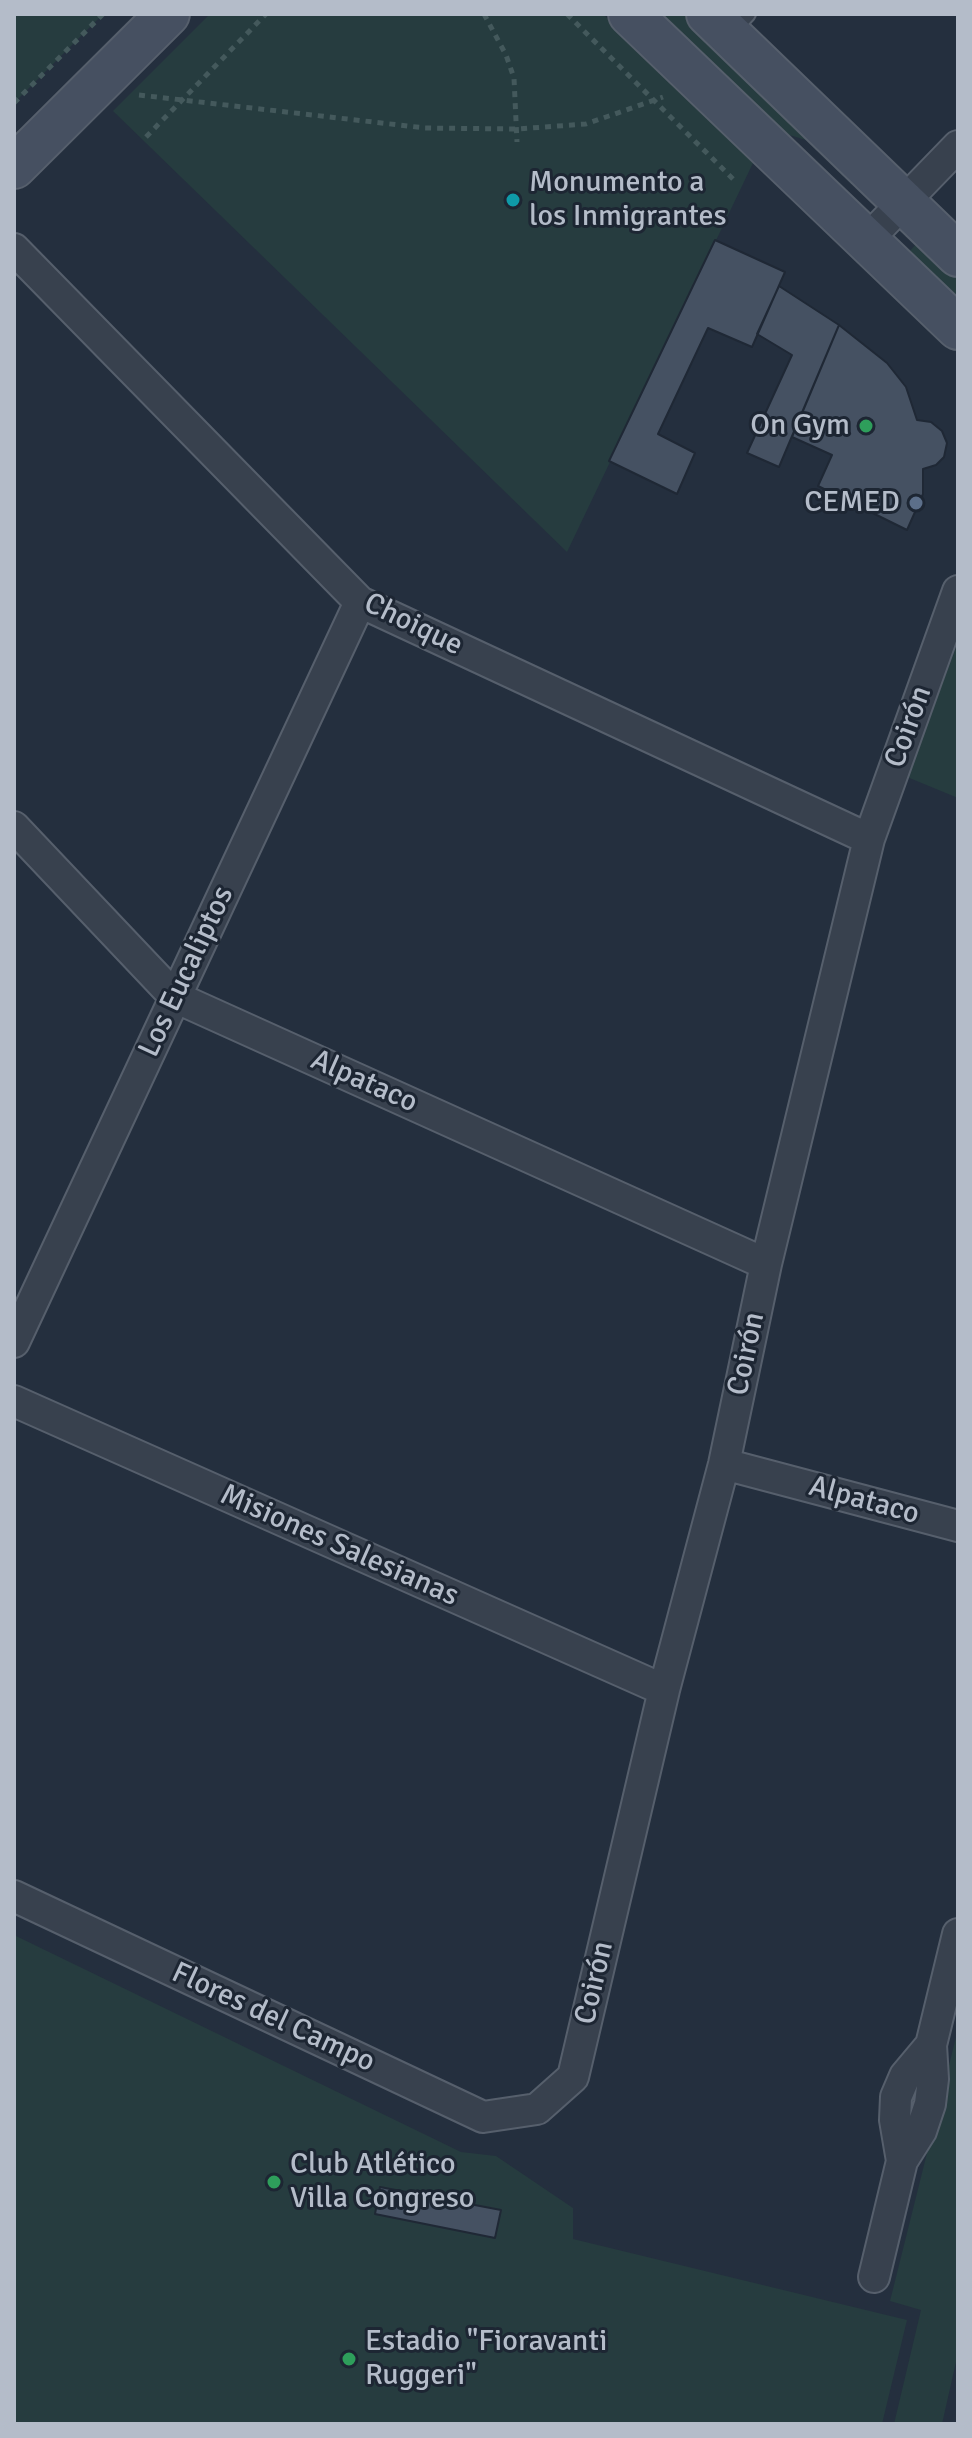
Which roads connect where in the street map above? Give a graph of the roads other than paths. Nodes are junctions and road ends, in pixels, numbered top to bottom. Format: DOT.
graph roads {
  1 [pos="168,14"];
  2 [pos="630,14"];
  3 [pos="728,21"];
  4 [pos="958,146"];
  5 [pos="14,167"];
  6 [pos="903,202"];
  7 [pos="867,240"];
  8 [pos="14,249"];
  9 [pos="958,255"];
  10 [pos="958,328"];
  11 [pos="958,591"];
  12 [pos="360,602"];
  13 [pos="14,827"];
  14 [pos="869,839"];
  15 [pos="175,997"];
  16 [pos="766,1264"];
  17 [pos="14,1342"];
  18 [pos="14,1401"];
  19 [pos="724,1464"];
  20 [pos="958,1526"];
  21 [pos="664,1690"];
  22 [pos="14,1896"];
  23 [pos="958,1934"];
  24 [pos="537,2109"];
  25 [pos="874,2277"];
  1 -- 5 [label="main road"];
  2 -- 7 [label="main road"];
  3 -- 6 [label="main road"];
  4 -- 6 [label="street"];
  6 -- 7 [label="street"];
  6 -- 9 [label="main road"];
  7 -- 10 [label="main road"];
  8 -- 12 [label="street, Choique"];
  11 -- 14 [label="street, Coirón"];
  12 -- 14 [label="street, Choique"];
  12 -- 15 [label="street, Los Eucaliptos"];
  13 -- 15 [label="street, Alpataco"];
  14 -- 16 [label="street, Coirón"];
  15 -- 16 [label="street, Alpataco"];
  15 -- 17 [label="street, Los Eucaliptos"];
  16 -- 19 [label="street, Coirón"];
  18 -- 21 [label="street, Misiones Salesianas"];
  19 -- 20 [label="street, Alpataco"];
  19 -- 21 [label="street, Coirón"];
  21 -- 24 [label="street, Coirón"];
  22 -- 24 [label="street, Flores del Campo"];
  23 -- 25 [label="street"];
}
